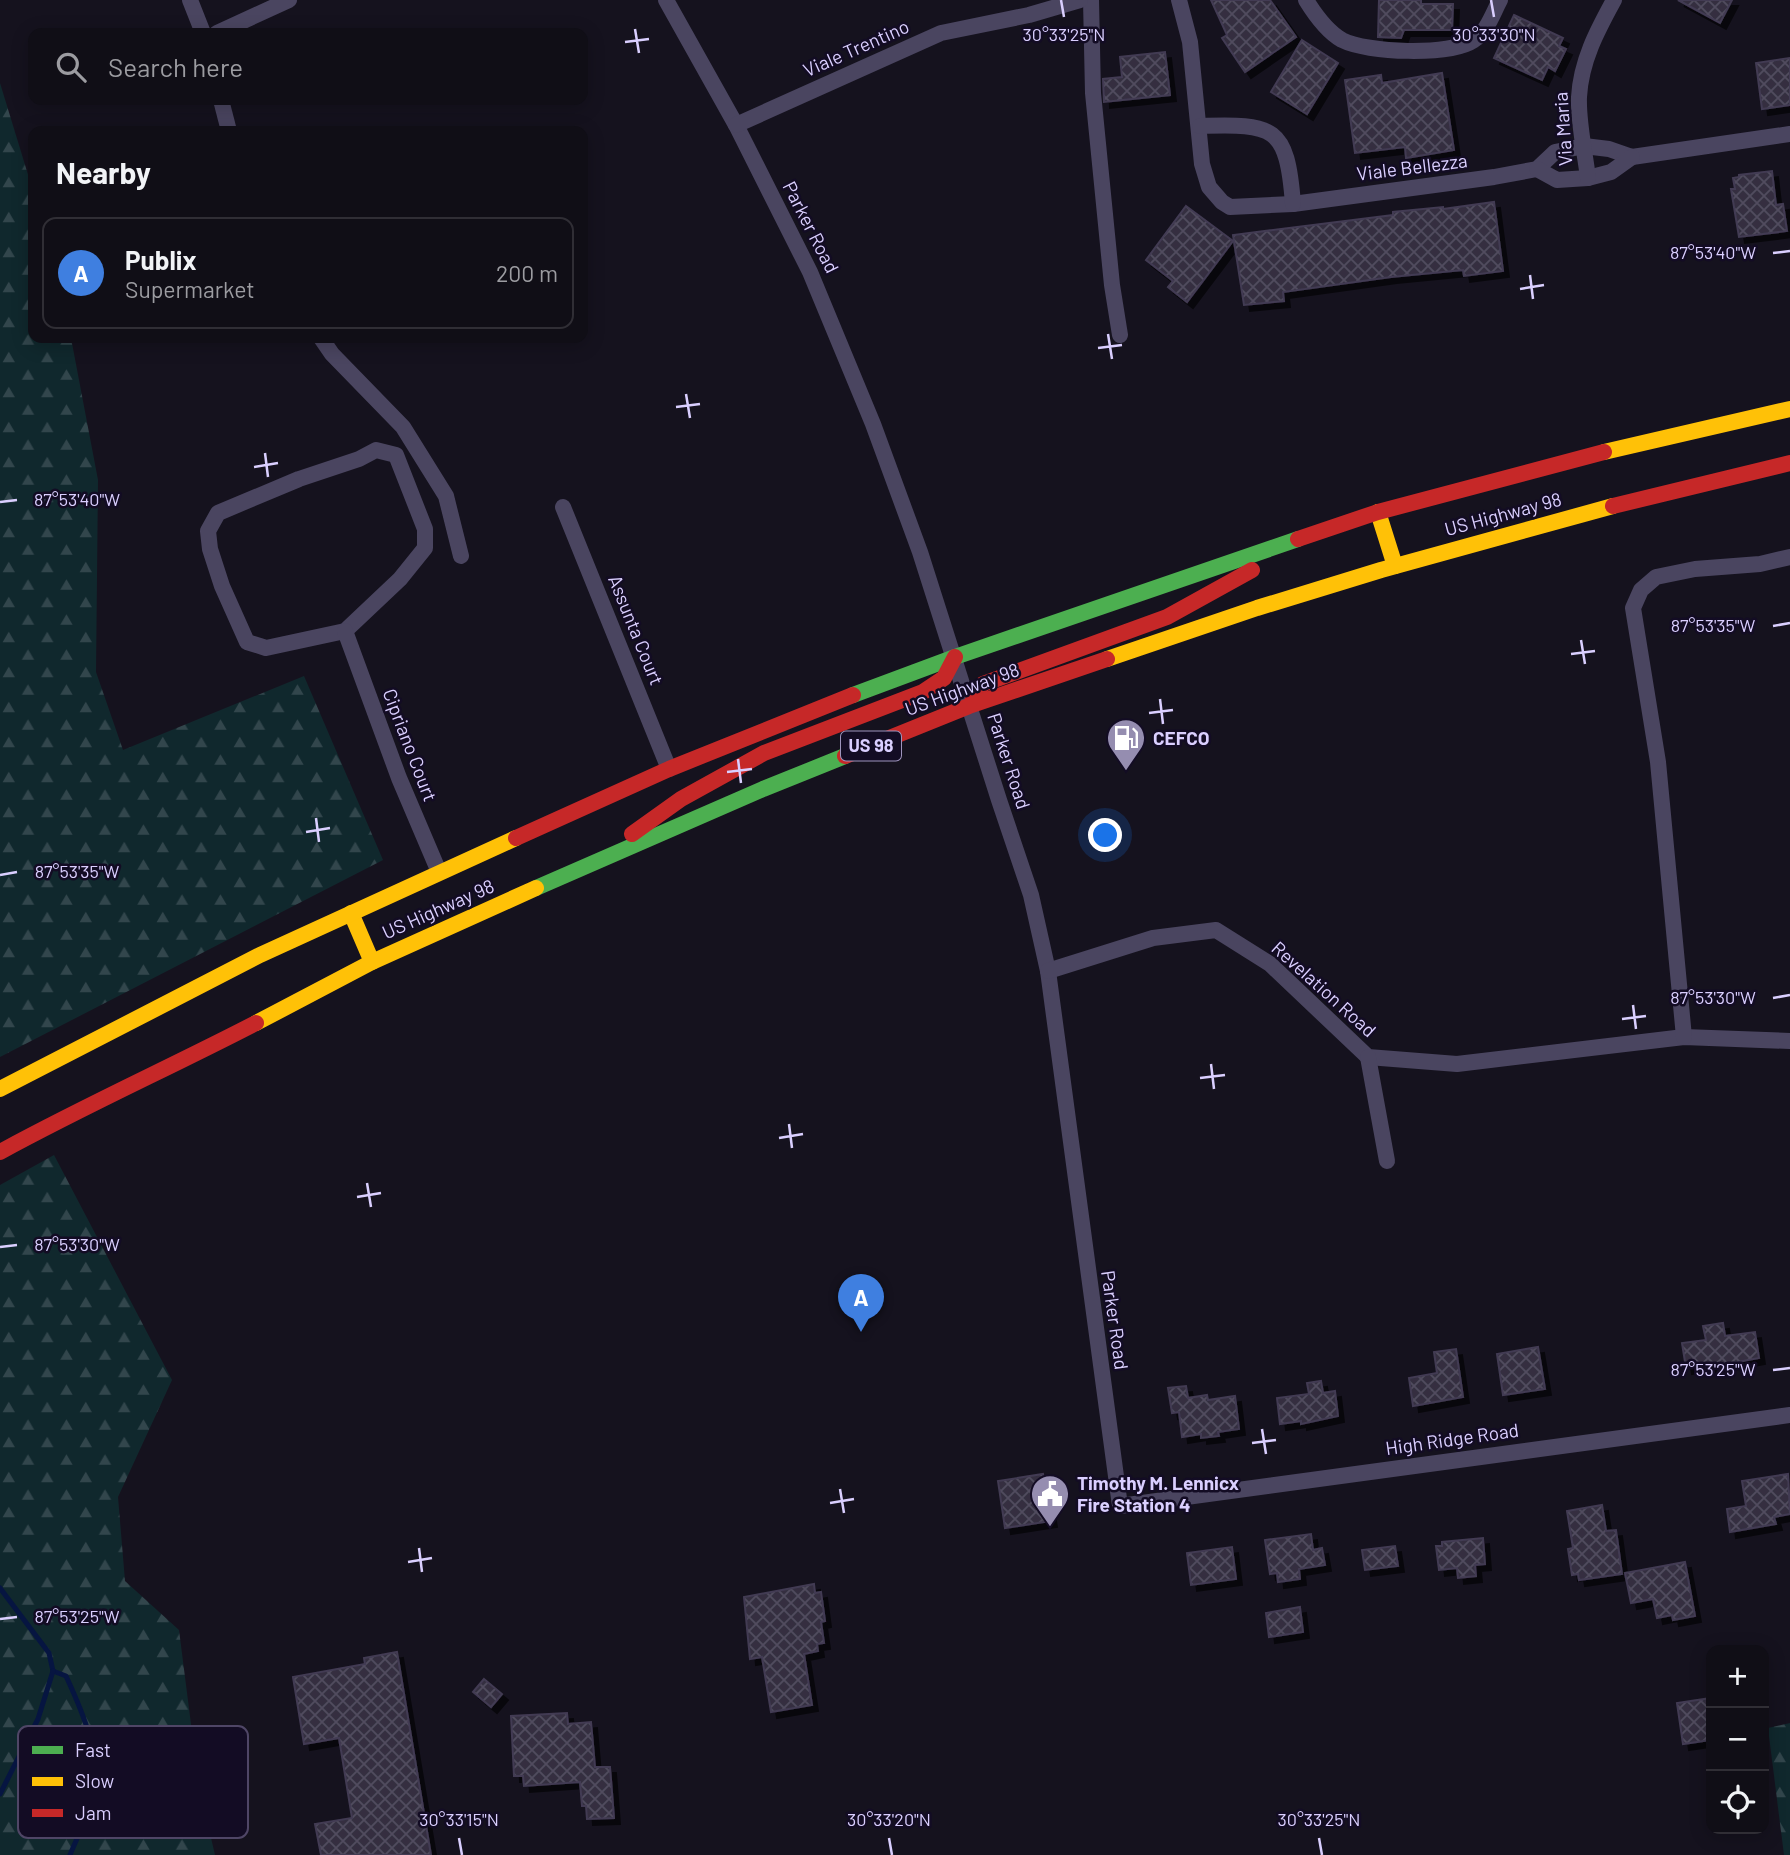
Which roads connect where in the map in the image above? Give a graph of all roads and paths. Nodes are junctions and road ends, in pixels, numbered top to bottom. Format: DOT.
graph roads {
  1 [pos="190,0"];
  2 [pos="289,0"];
  3 [pos="666,0"];
  4 [pos="1080,0"];
  5 [pos="1091,0"];
  6 [pos="1179,0"];
  7 [pos="1306,0"];
  8 [pos="1500,0"];
  9 [pos="1614,0"];
  10 [pos="200,28"];
  11 [pos="228,28"];
  12 [pos="222,105"];
  13 [pos="736,125"];
  14 [pos="228,126"];
  15 [pos="1200,126"];
  16 [pos="1790,134"];
  17 [pos="1584,146"];
  18 [pos="1632,157"];
  19 [pos="1537,169"];
  20 [pos="1588,178"];
  21 [pos="1293,204"];
  22 [pos="1120,335"];
  23 [pos="324,343"];
  24 [pos="1790,409"];
  25 [pos="1790,463"];
  26 [pos="563,507"];
  27 [pos="1378,512"];
  28 [pos="1314,535"];
  29 [pos="461,556"];
  30 [pos="1790,557"];
  31 [pos="1395,566"];
  32 [pos="345,631"];
  33 [pos="955,657"];
  34 [pos="969,706"];
  35 [pos="669,769"];
  36 [pos="587,865"];
  37 [pos="439,872"];
  38 [pos="351,913"];
  39 [pos="372,962"];
  40 [pos="1048,971"];
  41 [pos="1684,1037"];
  42 [pos="1790,1041"];
  43 [pos="1368,1057"];
  44 [pos="0,1089"];
  45 [pos="0,1152"];
  46 [pos="1387,1161"];
  47 [pos="1790,1415"];
  48 [pos="1120,1506"];
  1 -- 10 [label="street"];
  2 -- 11 [label="street"];
  3 -- 13 [label="street, Parker Road"];
  4 -- 13 [label="street, Viale Trentino"];
  5 -- 22 [label="street"];
  6 -- 15 [label="street, Viale Bellezza"];
  7 -- 8 [label="street"];
  9 -- 17 [label="street, Via Maria"];
  12 -- 14 [label="street"];
  13 -- 33 [label="street, Parker Road"];
  15 -- 21 [label="street"];
  15 -- 21 [label="street, Viale Bellezza"];
  16 -- 18 [label="street, Viale Bellezza"];
  17 -- 18 [label="street, Viale Bellezza"];
  17 -- 19 [label="street, Viale Bellezza"];
  17 -- 20 [label="street, Via Maria"];
  18 -- 20 [label="street, Viale Bellezza"];
  19 -- 20 [label="street, Viale Bellezza"];
  19 -- 21 [label="street, Viale Bellezza"];
  23 -- 29 [label="street"];
  24 -- 27 [label="main road, US Highway 98"];
  25 -- 31 [label="main road, US Highway 98 / US 98"];
  26 -- 35 [label="street, Assunta Court"];
  27 -- 28 [label="main road, US Highway 98"];
  27 -- 31 [label="main road"];
  28 -- 33 [label="main road, US Highway 98"];
  28 -- 34 [label="main road"];
  30 -- 41 [label="street"];
  31 -- 34 [label="main road, US Highway 98 / US 98"];
  32 -- 32 [label="street"];
  32 -- 37 [label="street, Cipriano Court"];
  33 -- 34 [label="street, Parker Road"];
  33 -- 35 [label="main road, US Highway 98"];
  33 -- 36 [label="main road"];
  34 -- 36 [label="main road, US Highway 98 / US 98"];
  34 -- 40 [label="street, Parker Road"];
  35 -- 37 [label="main road, US Highway 98"];
  36 -- 39 [label="main road, US Highway 98 / US 98"];
  37 -- 38 [label="main road, US Highway 98"];
  38 -- 39 [label="main road"];
  38 -- 44 [label="main road, US Highway 98"];
  39 -- 45 [label="main road, US Highway 98 / US 98"];
  40 -- 43 [label="street, Revelation Road"];
  40 -- 48 [label="street, Parker Road"];
  41 -- 42 [label="street, Revelation Road"];
  41 -- 43 [label="street, Revelation Road"];
  43 -- 46 [label="street"];
  47 -- 48 [label="street, High Ridge Road"];
}
